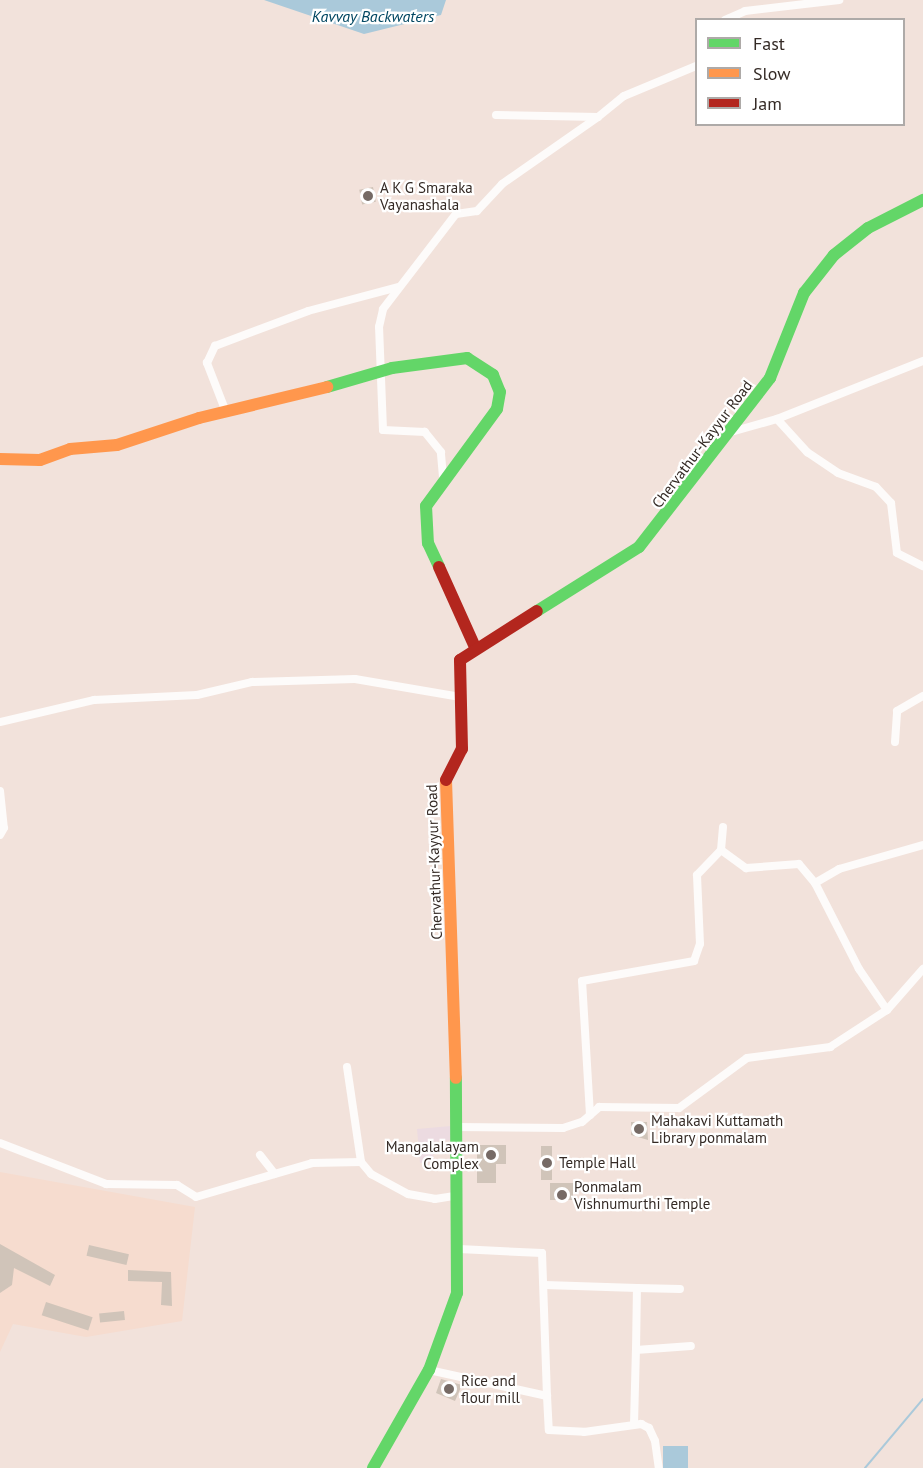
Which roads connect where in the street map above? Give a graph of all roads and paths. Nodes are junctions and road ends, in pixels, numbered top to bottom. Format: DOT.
graph roads {
  1 [pos="839,0"];
  2 [pos="730,18"];
  3 [pos="695,66"];
  4 [pos="496,115"];
  5 [pos="598,117"];
  6 [pos="923,200"];
  7 [pos="398,287"];
  8 [pos="923,360"];
  9 [pos="381,371"];
  10 [pos="226,412"];
  11 [pos="777,419"];
  12 [pos="731,432"];
  13 [pos="0,459"];
  14 [pos="443,477"];
  15 [pos="923,566"];
  16 [pos="475,647"];
  17 [pos="923,696"];
  18 [pos="460,697"];
  19 [pos="0,722"];
  20 [pos="895,742"];
  21 [pos="0,791"];
  22 [pos="723,827"];
  23 [pos="0,835"];
  24 [pos="923,845"];
  25 [pos="721,850"];
  26 [pos="815,883"];
  27 [pos="923,969"];
  28 [pos="887,1010"];
  29 [pos="347,1067"];
  30 [pos="590,1115"];
  31 [pos="456,1127"];
  32 [pos="0,1143"];
  33 [pos="260,1155"];
  34 [pos="361,1162"];
  35 [pos="275,1174"];
  36 [pos="455,1196"];
  37 [pos="459,1249"];
  38 [pos="545,1285"];
  39 [pos="637,1288"];
  40 [pos="680,1289"];
  41 [pos="691,1346"];
  42 [pos="636,1350"];
  43 [pos="429,1370"];
  44 [pos="547,1396"];
  45 [pos="634,1424"];
  46 [pos="373,1468"];
  47 [pos="659,1468"];
  1 -- 2 [label="street"];
  3 -- 5 [label="street"];
  4 -- 5 [label="street"];
  5 -- 7 [label="street"];
  6 -- 12 [label="main road, Chervathur-Kayyur Road"];
  7 -- 9 [label="street"];
  7 -- 10 [label="street"];
  8 -- 11 [label="street"];
  9 -- 10 [label="main road"];
  9 -- 14 [label="street"];
  9 -- 14 [label="main road"];
  10 -- 13 [label="main road"];
  11 -- 12 [label="street"];
  11 -- 15 [label="street"];
  12 -- 16 [label="main road, Chervathur-Kayyur Road"];
  14 -- 16 [label="main road"];
  16 -- 18 [label="main road, Chervathur-Kayyur Road"];
  17 -- 20 [label="street"];
  18 -- 19 [label="street"];
  18 -- 31 [label="main road, Chervathur-Kayyur Road"];
  21 -- 23 [label="street"];
  22 -- 25 [label="street"];
  24 -- 26 [label="street"];
  25 -- 26 [label="street"];
  25 -- 30 [label="street"];
  26 -- 28 [label="street"];
  27 -- 28 [label="street"];
  28 -- 30 [label="street"];
  29 -- 34 [label="street"];
  30 -- 31 [label="street"];
  31 -- 36 [label="main road, Chervathur-Kayyur Road"];
  32 -- 35 [label="street"];
  33 -- 35 [label="street"];
  34 -- 35 [label="street"];
  34 -- 36 [label="street"];
  36 -- 37 [label="main road, Chervathur-Kayyur Road"];
  37 -- 38 [label="street"];
  37 -- 43 [label="main road, Chervathur-Kayyur Road"];
  38 -- 39 [label="street"];
  38 -- 44 [label="street"];
  39 -- 40 [label="street"];
  39 -- 42 [label="street"];
  41 -- 42 [label="street"];
  42 -- 45 [label="street"];
  43 -- 44 [label="street"];
  43 -- 46 [label="main road, Chervathur-Kayyur Road"];
  44 -- 45 [label="street"];
  45 -- 47 [label="street"];
}
